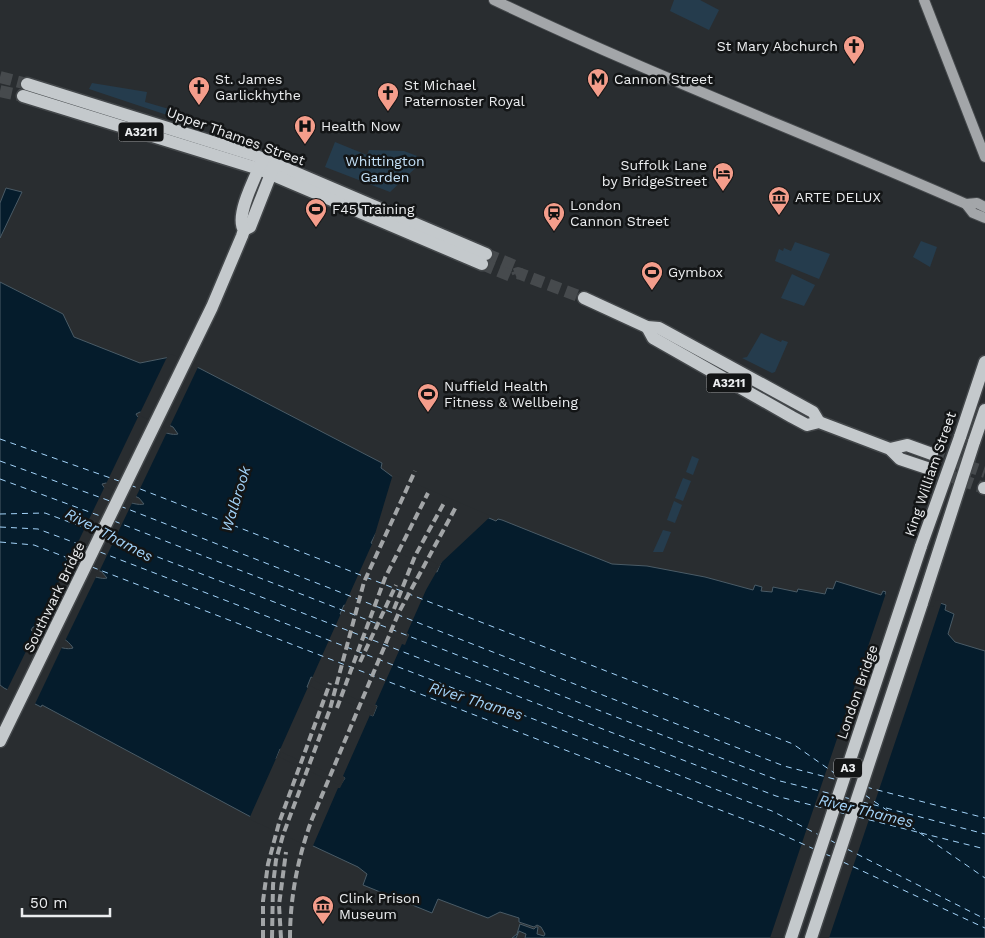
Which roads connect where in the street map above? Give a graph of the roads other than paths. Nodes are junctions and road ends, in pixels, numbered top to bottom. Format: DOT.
graph roads {
  1 [pos="494,0"];
  2 [pos="924,0"];
  3 [pos="27,84"];
  4 [pos="23,96"];
  5 [pos="985,157"];
  6 [pos="267,166"];
  7 [pos="966,204"];
  8 [pos="985,207"];
  9 [pos="985,218"];
  10 [pos="484,259"];
  11 [pos="584,298"];
  12 [pos="985,362"];
  13 [pos="985,410"];
  14 [pos="890,449"];
  15 [pos="932,454"];
  16 [pos="928,468"];
  17 [pos="905,597"];
  18 [pos="0,741"];
  19 [pos="791,938"];
  20 [pos="811,938"];
  1 -- 7 [label="street"];
  2 -- 5 [label="street"];
  3 -- 6 [label="main road, Upper Thames Street / A3211"];
  4 -- 6 [label="main road, Upper Thames Street / A3211"];
  6 -- 10 [label="main road, Upper Thames Street / A3211"];
  6 -- 18 [label="main road, Southwark Bridge"];
  7 -- 8 [label="street"];
  7 -- 9 [label="street"];
  11 -- 14 [label="main road, A3211"];
  12 -- 17 [label="main road, King William Street / A3, bridge"];
  13 -- 20 [label="main road, A3, bridge"];
  14 -- 15 [label="main road, A3211"];
  14 -- 16 [label="main road, A3211"];
  17 -- 19 [label="main road, London Bridge / A3"];
}
